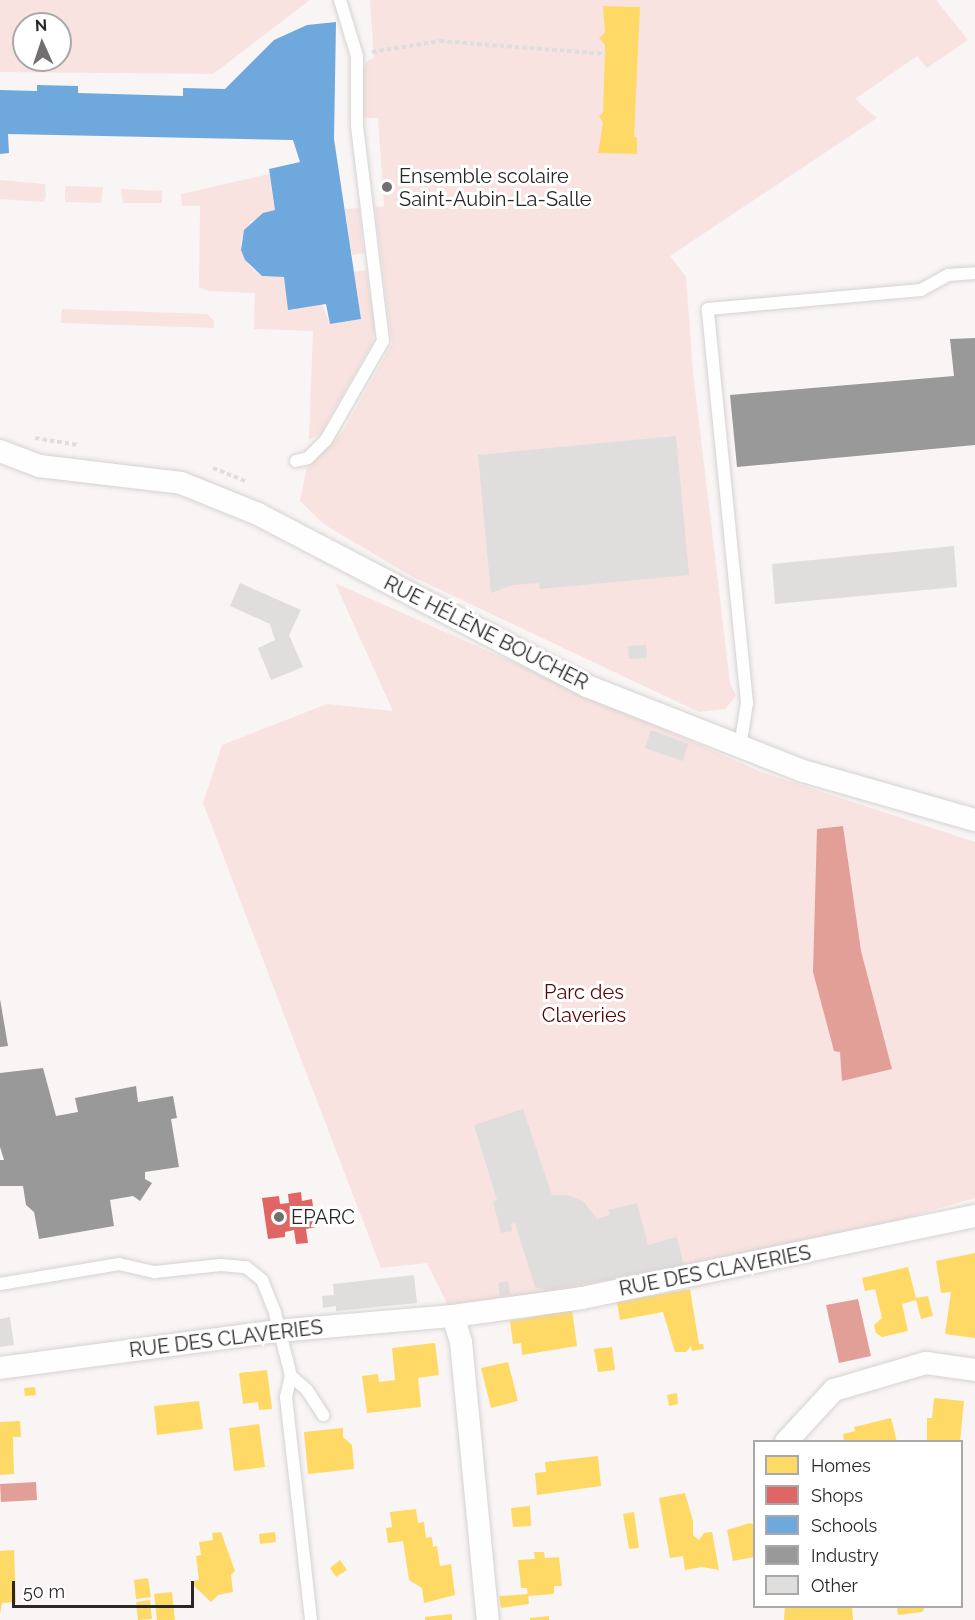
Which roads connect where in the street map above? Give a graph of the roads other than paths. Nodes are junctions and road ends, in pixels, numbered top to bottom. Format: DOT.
graph roads {
  1 [pos="340,0"];
  2 [pos="975,273"];
  3 [pos="0,451"];
  4 [pos="296,461"];
  5 [pos="740,747"];
  6 [pos="975,820"];
  7 [pos="975,1216"];
  8 [pos="0,1284"];
  9 [pos="453,1316"];
  10 [pos="278,1331"];
  11 [pos="0,1368"];
  12 [pos="975,1370"];
  13 [pos="291,1376"];
  14 [pos="323,1415"];
  15 [pos="788,1440"];
  16 [pos="311,1620"];
  17 [pos="488,1620"];
  1 -- 4 [label="lane"];
  2 -- 5 [label="lane"];
  3 -- 5 [label="street, RUE HÉLÈNE BOUCHER"];
  5 -- 6 [label="street, RUE HÉLÈNE BOUCHER"];
  7 -- 9 [label="street, RUE DES CLAVERIES"];
  8 -- 10 [label="lane"];
  9 -- 10 [label="street, RUE DES CLAVERIES"];
  9 -- 17 [label="street"];
  10 -- 11 [label="street, RUE DES CLAVERIES"];
  10 -- 13 [label="lane"];
  12 -- 15 [label="street"];
  13 -- 14 [label="lane"];
  13 -- 16 [label="lane"];
}
